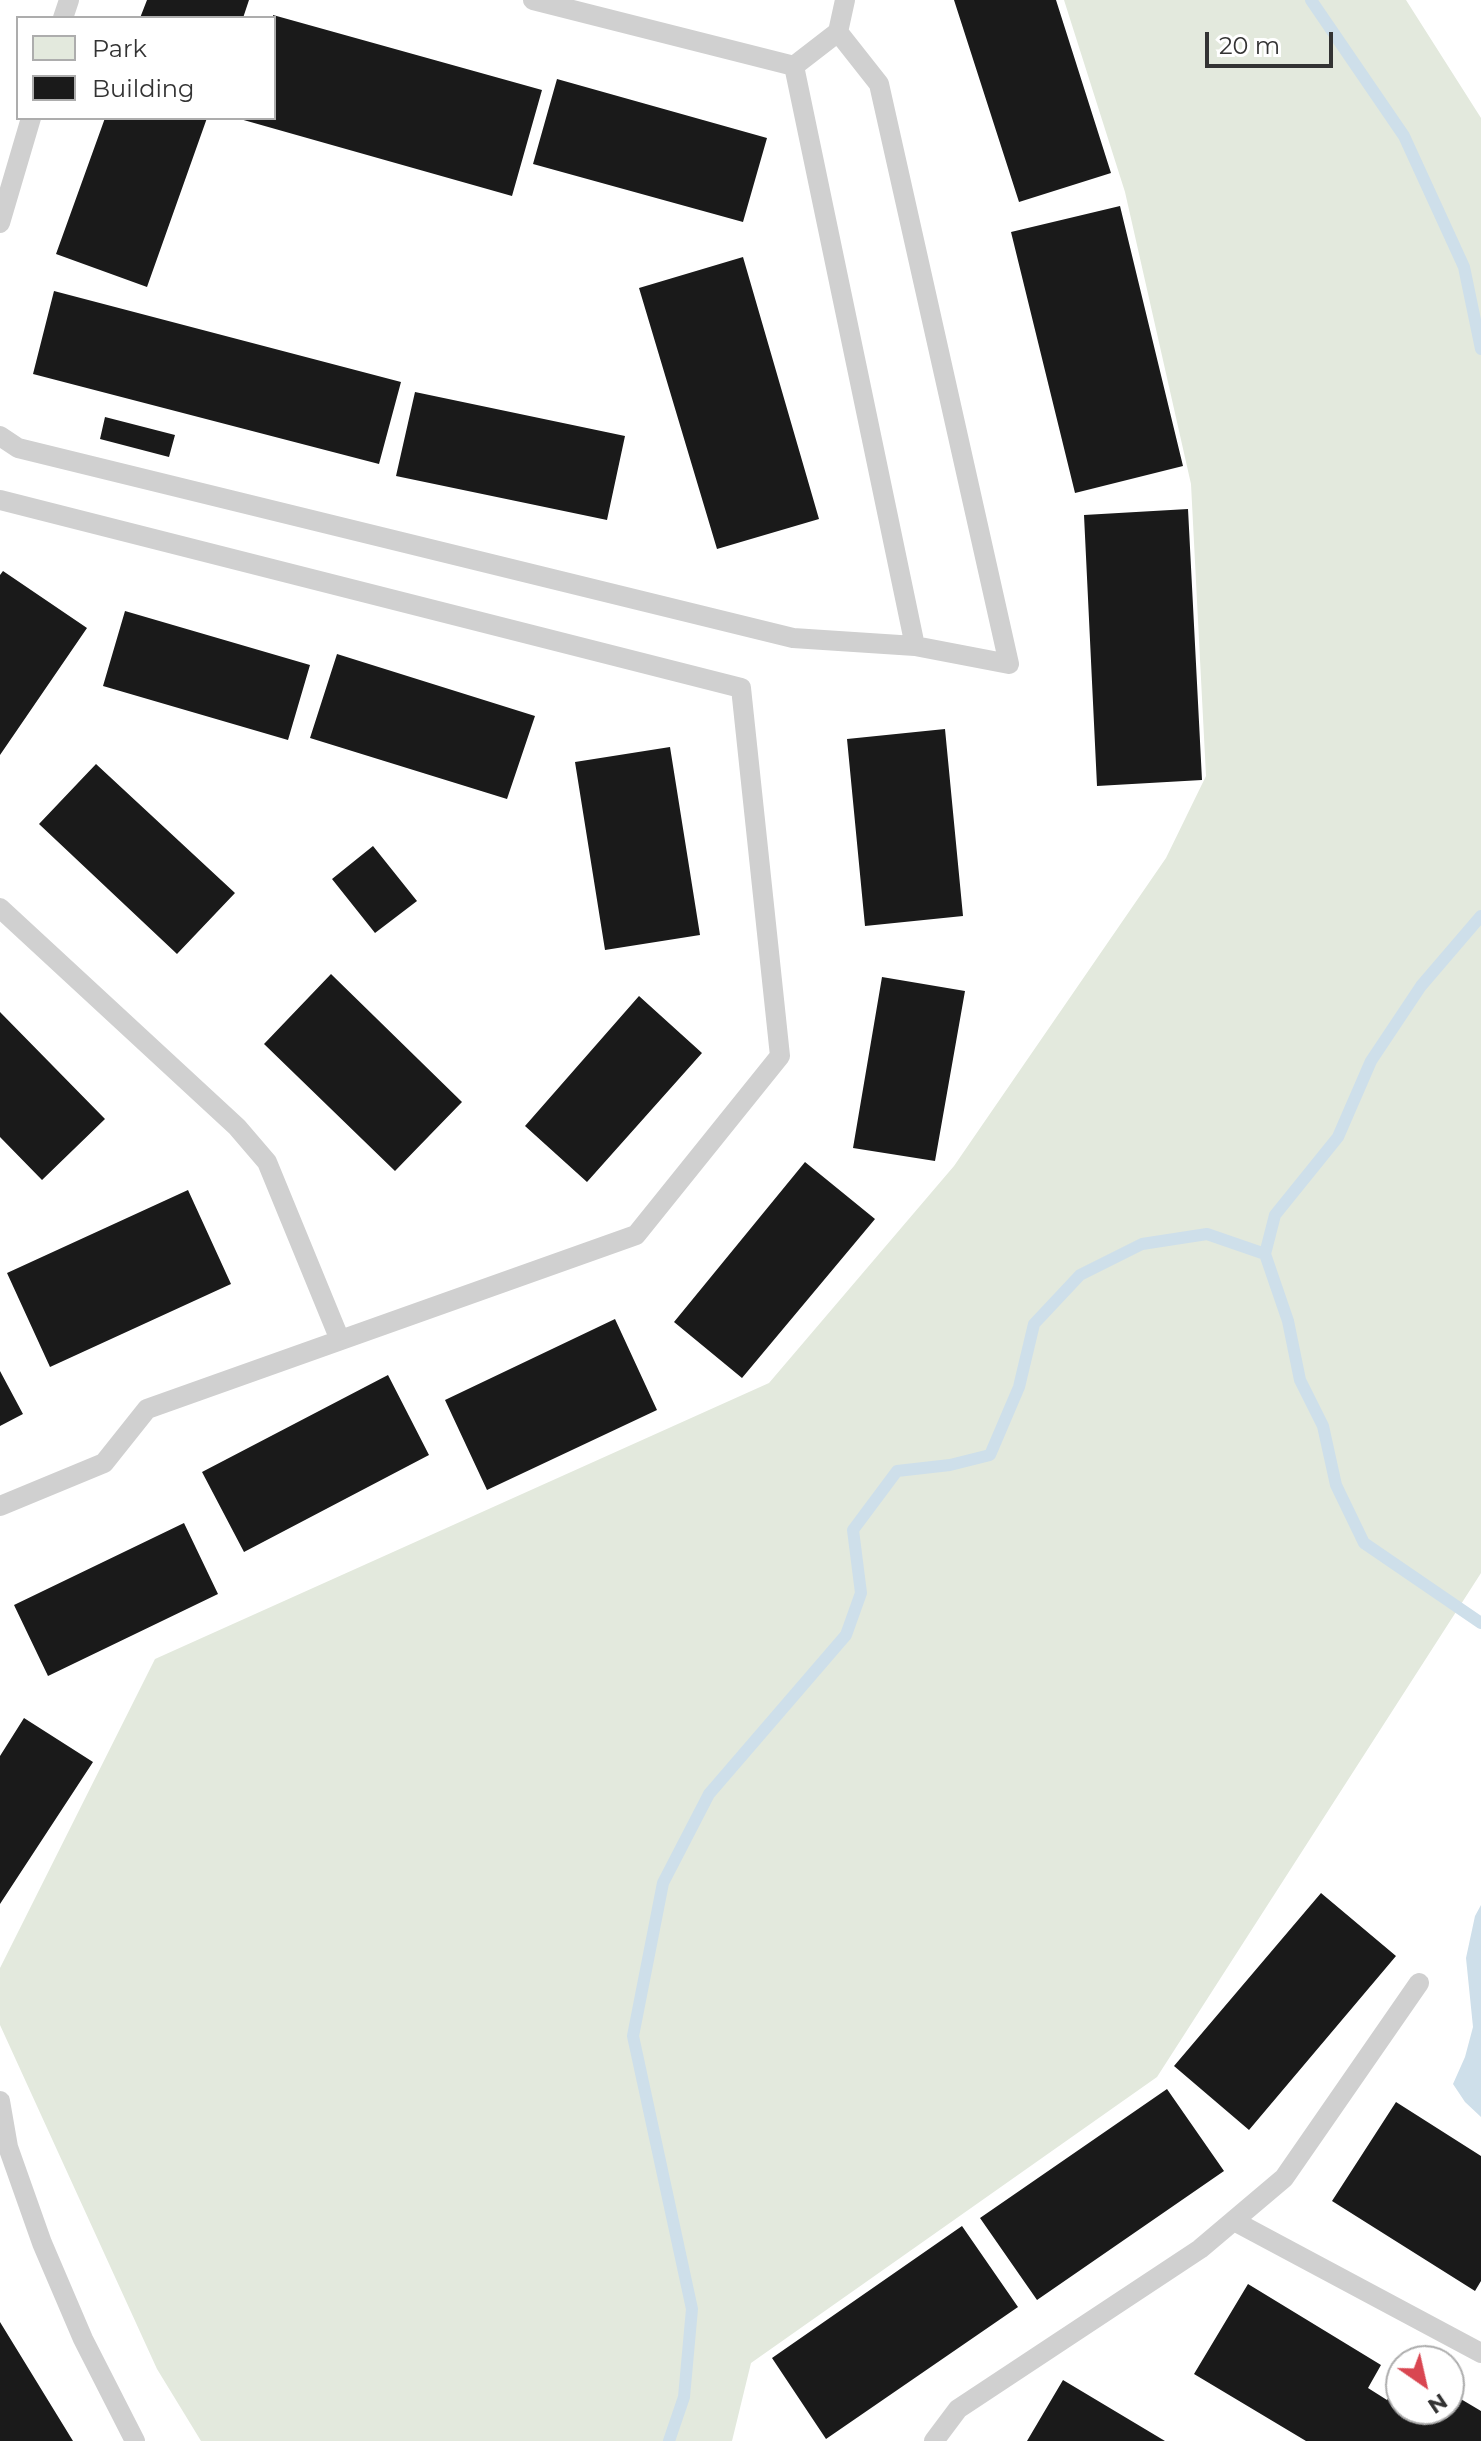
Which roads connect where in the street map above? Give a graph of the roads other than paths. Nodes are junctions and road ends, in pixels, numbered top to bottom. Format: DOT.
graph roads {
  1 [pos="533,0"];
  2 [pos="845,0"];
  3 [pos="838,32"];
  4 [pos="794,66"];
  5 [pos="30,120"];
  6 [pos="0,223"];
  7 [pos="0,436"];
  8 [pos="0,500"];
  9 [pos="915,646"];
  10 [pos="0,908"];
  11 [pos="340,1340"];
  12 [pos="0,1506"];
  13 [pos="1419,1983"];
  14 [pos="0,2101"];
  15 [pos="1234,2221"];
  16 [pos="1481,2353"];
  17 [pos="135,2441"];
  18 [pos="934,2441"];
  1 -- 4 [label="lane"];
  2 -- 3 [label="lane"];
  3 -- 4 [label="lane"];
  3 -- 9 [label="lane"];
  4 -- 9 [label="lane"];
  5 -- 6 [label="lane"];
  7 -- 9 [label="lane"];
  8 -- 11 [label="lane"];
  10 -- 11 [label="lane"];
  11 -- 12 [label="lane"];
  13 -- 15 [label="lane"];
  14 -- 17 [label="lane"];
  15 -- 16 [label="lane"];
  15 -- 18 [label="lane"];
}
